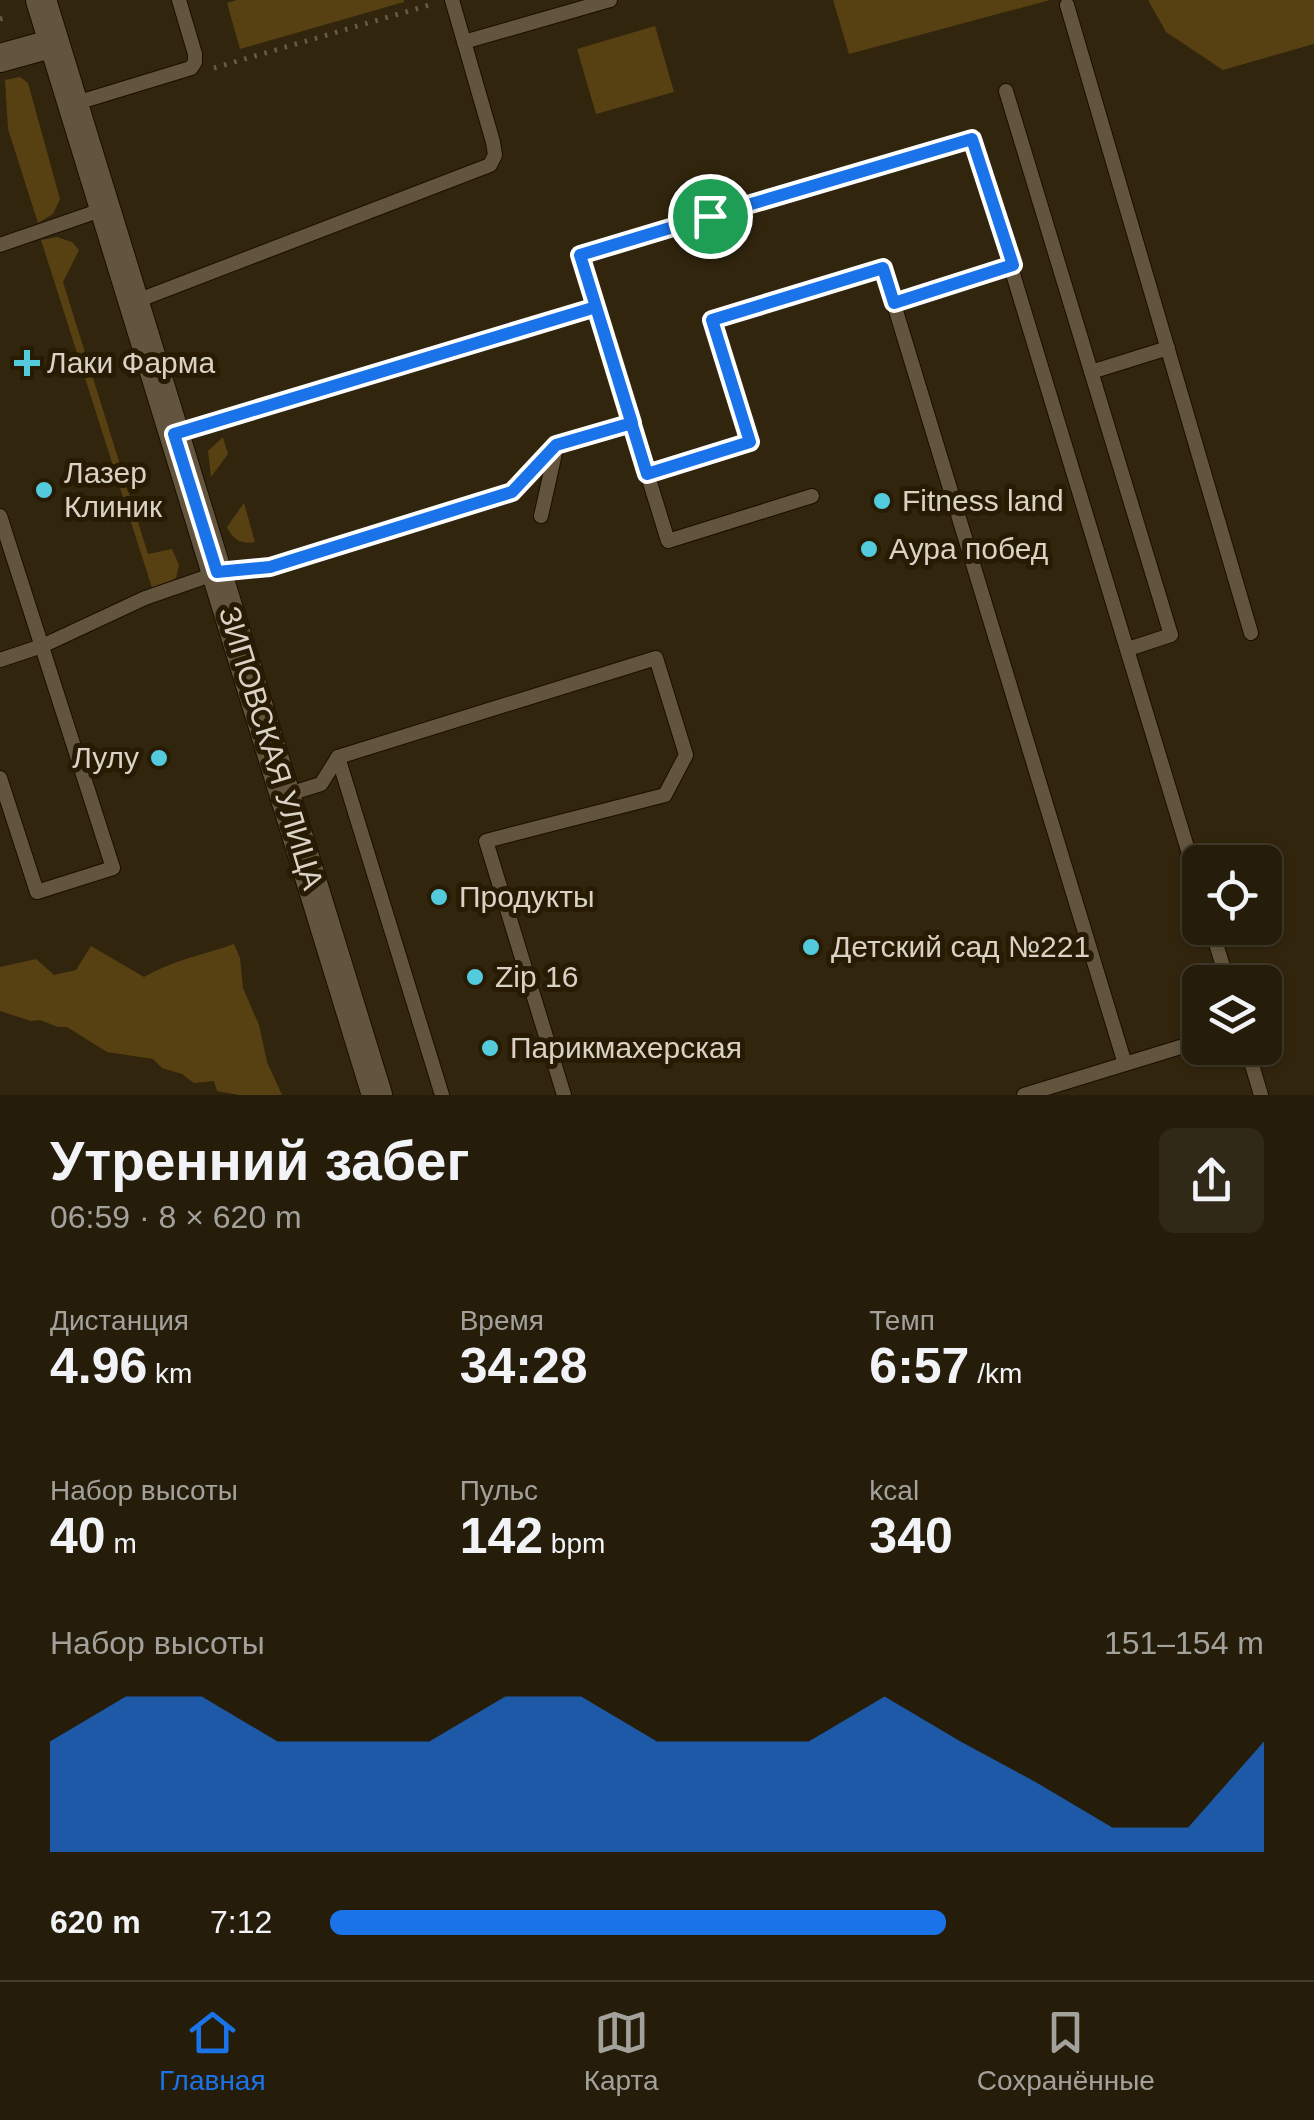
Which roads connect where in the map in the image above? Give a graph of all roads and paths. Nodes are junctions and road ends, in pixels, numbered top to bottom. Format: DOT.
graph roads {
  1 [pos="41,0"];
  2 [pos="179,0"];
  3 [pos="450,0"];
  4 [pos="610,0"];
  5 [pos="1067,5"];
  6 [pos="464,42"];
  7 [pos="54,44"];
  8 [pos="0,58"];
  9 [pos="191,68"];
  10 [pos="1006,92"];
  11 [pos="72,104"];
  12 [pos="104,209"];
  13 [pos="0,245"];
  14 [pos="1013,265"];
  15 [pos="134,302"];
  16 [pos="894,303"];
  17 [pos="596,307"];
  18 [pos="1168,348"];
  19 [pos="1091,372"];
  20 [pos="632,423"];
  21 [pos="174,434"];
  22 [pos="556,445"];
  23 [pos="647,474"];
  24 [pos="812,496"];
  25 [pos="0,516"];
  26 [pos="541,516"];
  27 [pos="217,572"];
  28 [pos="1251,633"];
  29 [pos="42,646"];
  30 [pos="1128,649"];
  31 [pos="0,660"];
  32 [pos="338,757"];
  33 [pos="0,778"];
  34 [pos="286,795"];
  35 [pos="1187,845"];
  36 [pos="1182,1047"];
  37 [pos="1125,1064"];
  38 [pos="1252,1065"];
  39 [pos="376,1095"];
  40 [pos="442,1095"];
  41 [pos="564,1095"];
  42 [pos="1024,1095"];
  43 [pos="1261,1095"];
  1 -- 7 [label="street, ЗИПОВСКАЯ УЛИЦА"];
  2 -- 9 [label="lane"];
  3 -- 6 [label="lane"];
  3 -- 9 [label="path"];
  4 -- 6 [label="lane"];
  5 -- 18 [label="lane"];
  6 -- 15 [label="lane"];
  7 -- 8 [label="street"];
  7 -- 11 [label="street, ЗИПОВСКАЯ УЛИЦА"];
  9 -- 11 [label="lane"];
  10 -- 19 [label="lane"];
  11 -- 12 [label="street, ЗИПОВСКАЯ УЛИЦА"];
  12 -- 13 [label="lane"];
  12 -- 15 [label="street, ЗИПОВСКАЯ УЛИЦА"];
  14 -- 16 [label="lane"];
  14 -- 17 [label="lane"];
  14 -- 30 [label="lane"];
  15 -- 21 [label="street, ЗИПОВСКАЯ УЛИЦА"];
  16 -- 23 [label="lane"];
  16 -- 37 [label="lane"];
  17 -- 20 [label="lane"];
  17 -- 21 [label="lane"];
  18 -- 19 [label="lane"];
  18 -- 28 [label="lane"];
  19 -- 30 [label="lane"];
  20 -- 22 [label="lane"];
  20 -- 23 [label="lane"];
  21 -- 27 [label="street, ЗИПОВСКАЯ УЛИЦА"];
  22 -- 26 [label="lane"];
  22 -- 27 [label="lane"];
  23 -- 24 [label="lane"];
  25 -- 29 [label="lane"];
  27 -- 29 [label="lane"];
  27 -- 34 [label="street, ЗИПОВСКАЯ УЛИЦА"];
  29 -- 31 [label="lane"];
  29 -- 33 [label="lane"];
  30 -- 35 [label="lane"];
  32 -- 34 [label="lane"];
  32 -- 40 [label="lane"];
  32 -- 41 [label="lane"];
  34 -- 39 [label="street, ЗИПОВСКАЯ УЛИЦА"];
  36 -- 37 [label="lane"];
  37 -- 42 [label="lane"];
  38 -- 43 [label="lane"];
}
